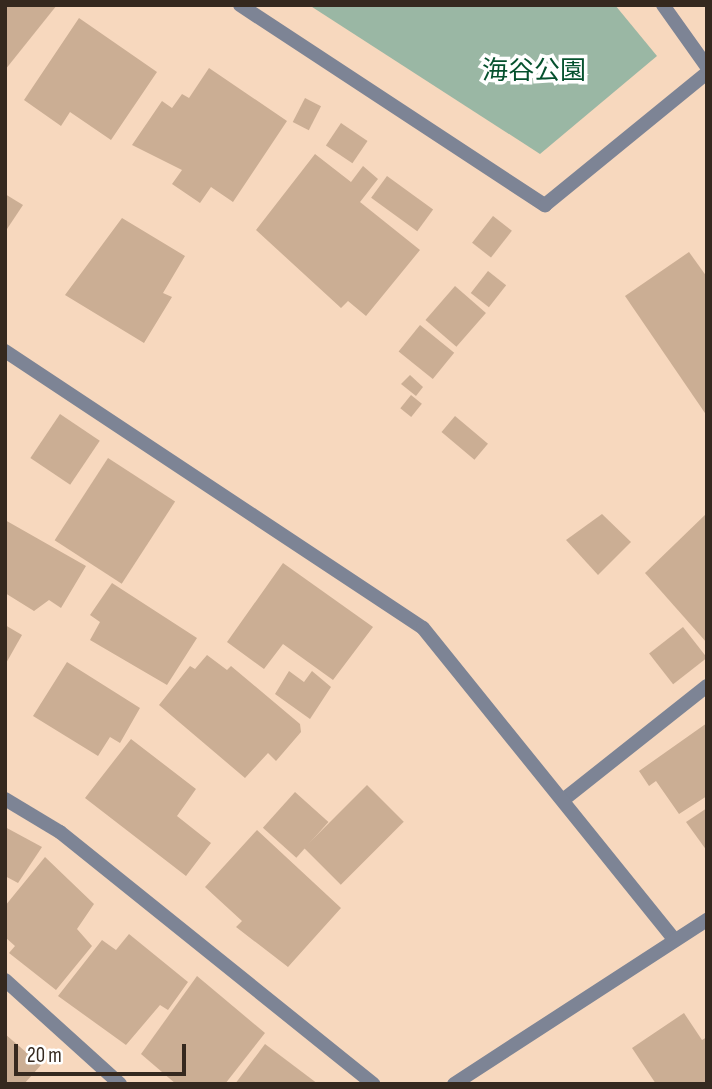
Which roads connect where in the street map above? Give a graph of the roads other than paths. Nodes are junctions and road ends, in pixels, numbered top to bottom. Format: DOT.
graph roads {
  1 [pos="240,5"];
  2 [pos="663,5"];
  3 [pos="707,67"];
  4 [pos="707,73"];
  5 [pos="5,351"];
  6 [pos="707,686"];
  7 [pos="5,799"];
  8 [pos="563,800"];
  9 [pos="707,920"];
  10 [pos="675,940"];
  11 [pos="5,980"];
  12 [pos="120,1084"];
  13 [pos="373,1084"];
  14 [pos="454,1084"];
  1 -- 4 [label="street"];
  2 -- 3 [label="street"];
  5 -- 8 [label="street"];
  6 -- 8 [label="street"];
  7 -- 13 [label="street"];
  8 -- 10 [label="street"];
  9 -- 10 [label="street"];
  10 -- 14 [label="street"];
  11 -- 12 [label="street"];
}
